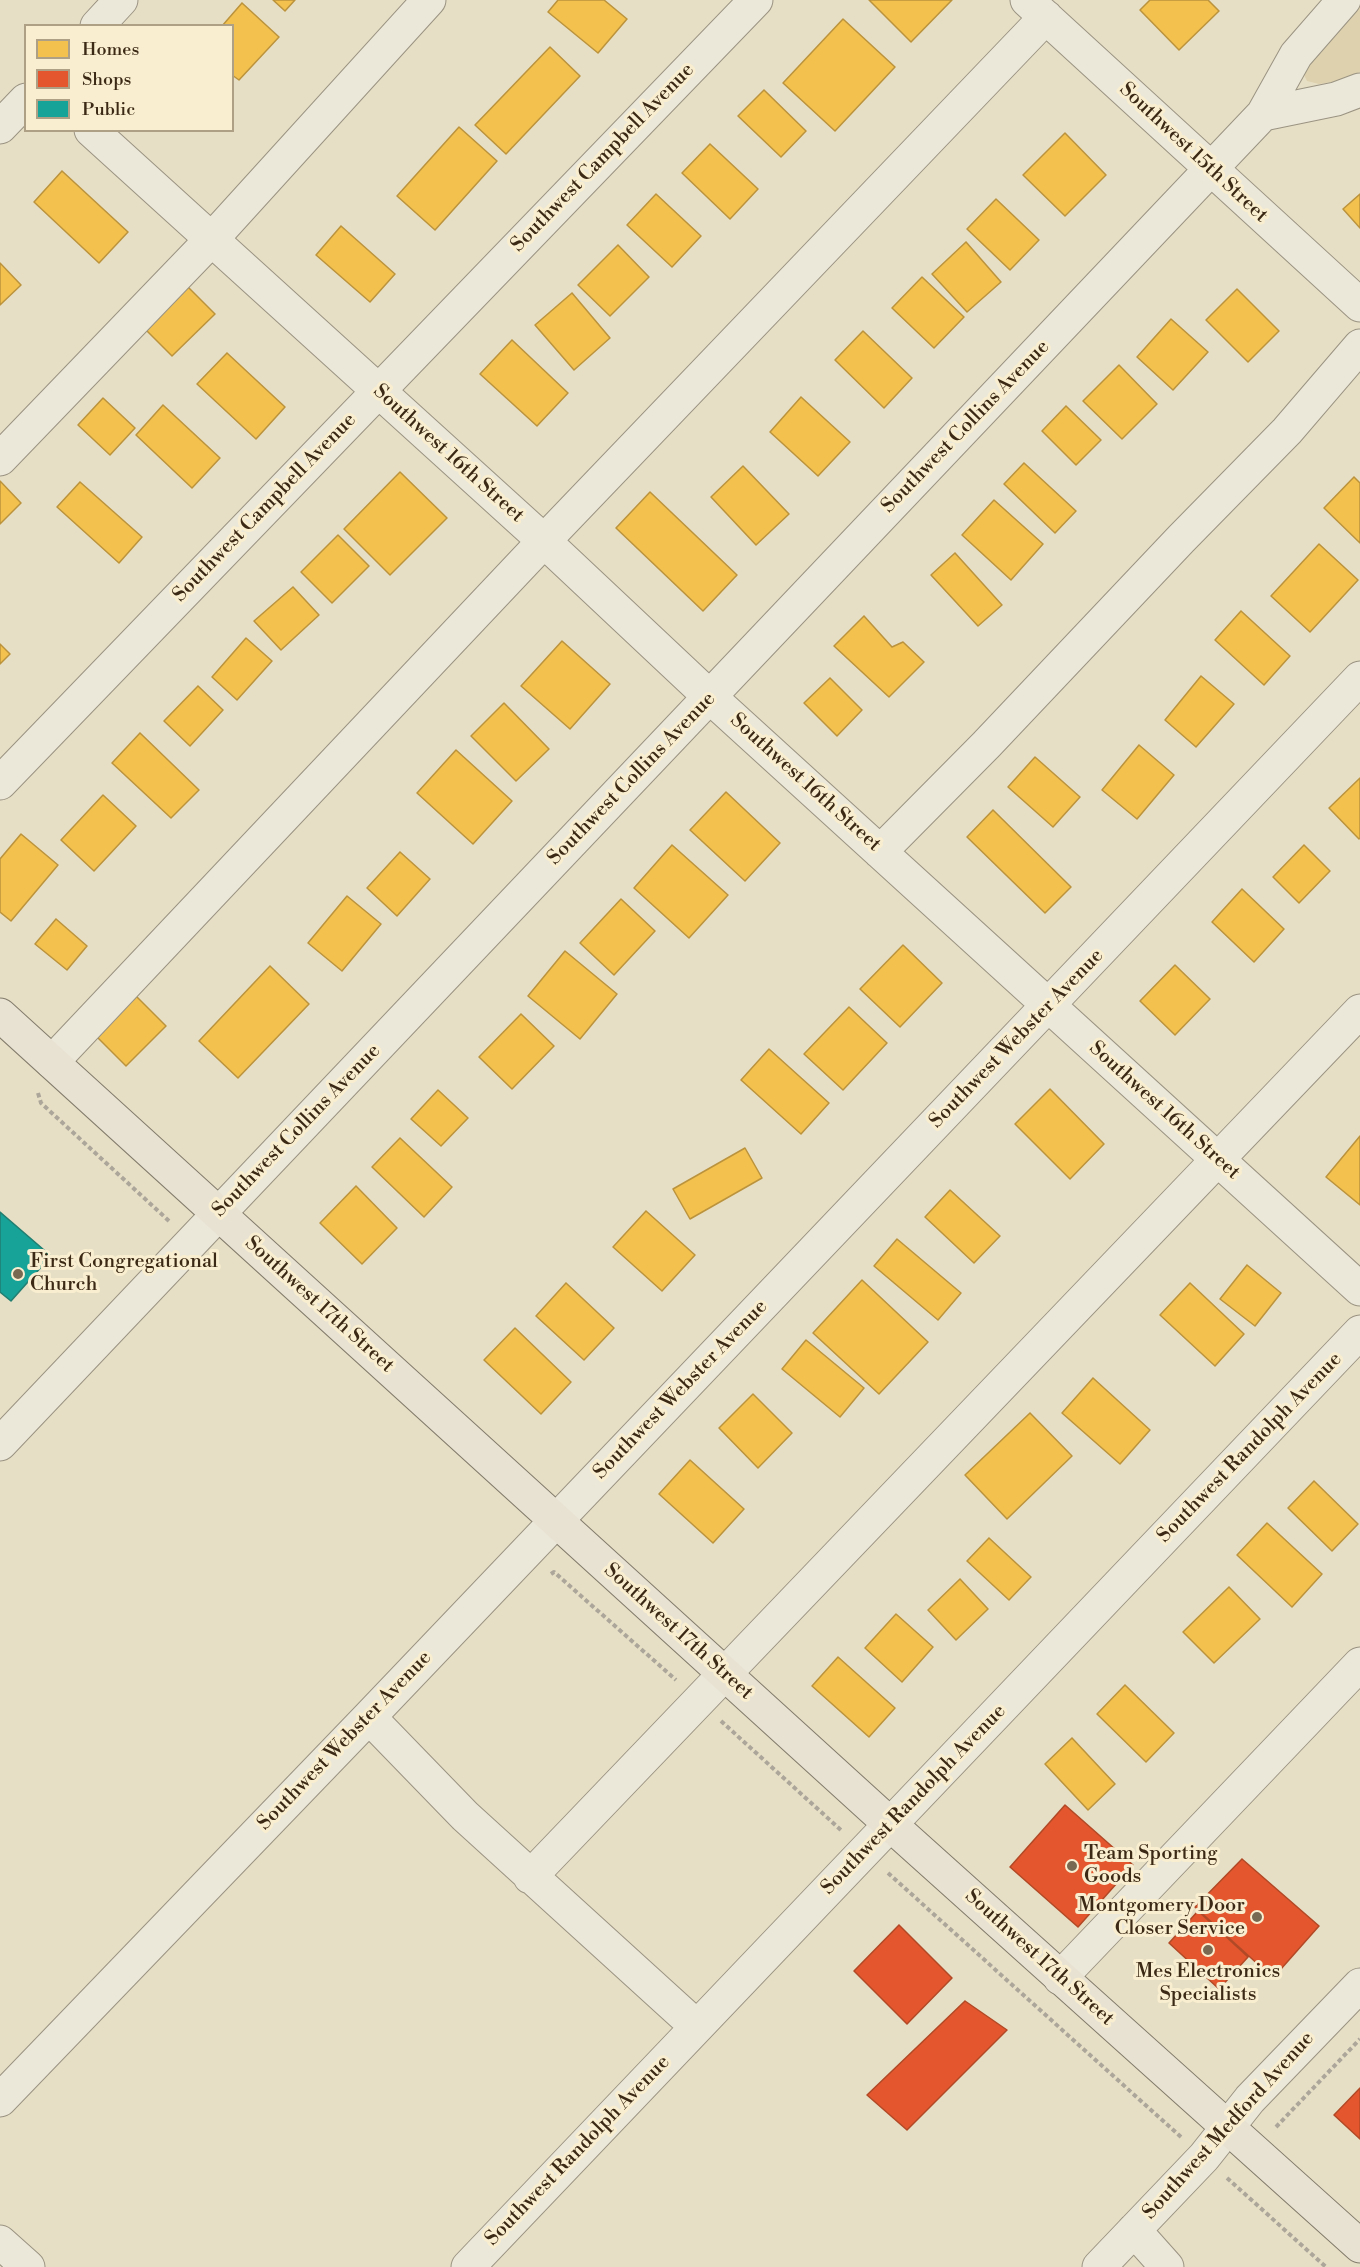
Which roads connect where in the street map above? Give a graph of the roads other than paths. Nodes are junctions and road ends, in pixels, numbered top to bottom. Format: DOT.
graph roads {
  1 [pos="121,0"];
  2 [pos="429,0"];
  3 [pos="756,0"];
  4 [pos="1344,0"];
  5 [pos="1036,9"];
  6 [pos="99,24"];
  7 [pos="1360,90"];
  8 [pos="24,102"];
  9 [pos="1263,114"];
  10 [pos="0,127"];
  11 [pos="93,132"];
  12 [pos="1211,169"];
  13 [pos="211,240"];
  14 [pos="1360,305"];
  15 [pos="1360,346"];
  16 [pos="378,391"];
  17 [pos="0,459"];
  18 [pos="544,542"];
  19 [pos="1360,678"];
  20 [pos="710,697"];
  21 [pos="0,783"];
  22 [pos="880,852"];
  23 [pos="1048,1006"];
  24 [pos="1360,1011"];
  25 [pos="0,1015"];
  26 [pos="52,1062"];
  27 [pos="1218,1160"];
  28 [pos="219,1214"];
  29 [pos="1360,1289"];
  30 [pos="1360,1332"];
  31 [pos="5,1430"];
  32 [pos="556,1521"];
  33 [pos="1360,1664"];
  34 [pos="723,1674"];
  35 [pos="369,1717"];
  36 [pos="891,1825"];
  37 [pos="530,1877"];
  38 [pos="1060,1978"];
  39 [pos="1360,1985"];
  40 [pos="697,2027"];
  41 [pos="0,2100"];
  42 [pos="1229,2127"];
  43 [pos="1134,2230"];
  44 [pos="0,2242"];
  45 [pos="1360,2246"];
  46 [pos="28,2267"];
  47 [pos="468,2267"];
  48 [pos="1099,2267"];
  49 [pos="1167,2267"];
  1 -- 6 [label="street"];
  2 -- 13 [label="street"];
  3 -- 16 [label="street, Southwest Campbell Avenue"];
  4 -- 9 [label="street, Southwest Collins Avenue"];
  5 -- 12 [label="street, Southwest 15th Street"];
  5 -- 18 [label="street"];
  7 -- 9 [label="street"];
  8 -- 10 [label="street"];
  9 -- 12 [label="street, Southwest Collins Avenue"];
  11 -- 13 [label="street, Southwest 16th Street"];
  12 -- 14 [label="street, Southwest 15th Street"];
  12 -- 20 [label="street, Southwest Collins Avenue"];
  13 -- 16 [label="street, Southwest 16th Street"];
  13 -- 17 [label="street"];
  15 -- 22 [label="street"];
  16 -- 18 [label="street, Southwest 16th Street"];
  16 -- 21 [label="street, Southwest Campbell Avenue"];
  18 -- 20 [label="street, Southwest 16th Street"];
  18 -- 26 [label="street"];
  19 -- 23 [label="street, Southwest Webster Avenue"];
  20 -- 22 [label="street, Southwest 16th Street"];
  20 -- 28 [label="street, Southwest Collins Avenue"];
  22 -- 23 [label="street, Southwest 16th Street"];
  23 -- 27 [label="street, Southwest 16th Street"];
  23 -- 32 [label="street, Southwest Webster Avenue"];
  24 -- 27 [label="street"];
  25 -- 26 [label="main road, Southwest 17th Street"];
  26 -- 28 [label="main road, Southwest 17th Street"];
  27 -- 29 [label="street, Southwest 16th Street"];
  27 -- 34 [label="street"];
  28 -- 31 [label="street, Southwest Collins Avenue"];
  28 -- 32 [label="main road, Southwest 17th Street"];
  30 -- 36 [label="street, Southwest Randolph Avenue"];
  32 -- 34 [label="main road, Southwest 17th Street"];
  32 -- 35 [label="street, Southwest Webster Avenue"];
  33 -- 38 [label="street"];
  34 -- 36 [label="main road, Southwest 17th Street"];
  34 -- 37 [label="street"];
  35 -- 37 [label="street"];
  35 -- 41 [label="street, Southwest Webster Avenue"];
  36 -- 38 [label="main road, Southwest 17th Street"];
  36 -- 40 [label="street, Southwest Randolph Avenue"];
  37 -- 40 [label="street"];
  38 -- 42 [label="main road, Southwest 17th Street"];
  39 -- 42 [label="street, Southwest Medford Avenue"];
  40 -- 47 [label="street, Southwest Randolph Avenue"];
  42 -- 43 [label="street, Southwest Medford Avenue"];
  42 -- 45 [label="main road, Southwest 17th Street"];
  43 -- 48 [label="street, Southwest Medford Avenue"];
  43 -- 49 [label="street"];
  44 -- 46 [label="street"];
}
